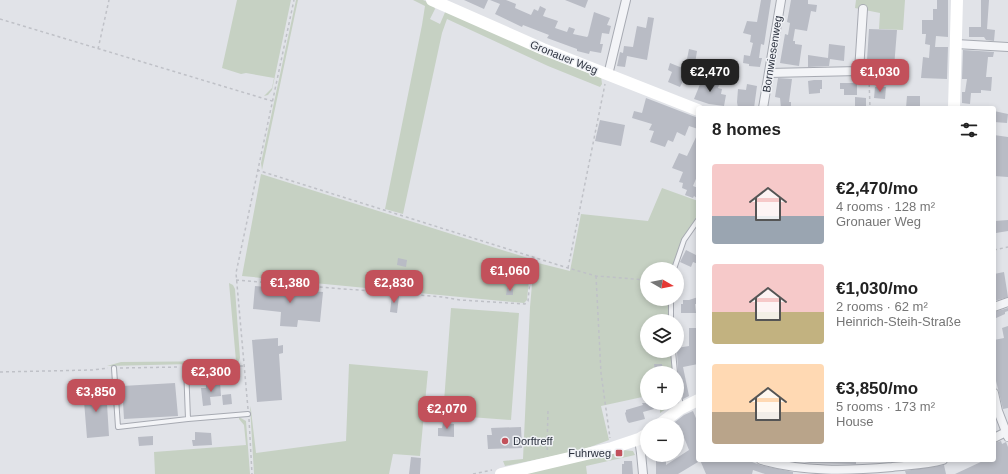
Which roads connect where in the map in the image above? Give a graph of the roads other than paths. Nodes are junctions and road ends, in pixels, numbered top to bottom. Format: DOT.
graph roads {
  1 [pos="432,0"];
  2 [pos="626,0"];
  3 [pos="781,0"];
  4 [pos="957,0"];
  5 [pos="863,9"];
  6 [pos="956,44"];
  7 [pos="1008,47"];
  8 [pos="880,70"];
  9 [pos="858,71"];
  10 [pos="769,73"];
  11 [pos="608,75"];
  12 [pos="763,106"];
  13 [pos="954,106"];
  14 [pos="696,109"];
  15 [pos="696,223"];
  16 [pos="676,262"];
  17 [pos="1008,302"];
  18 [pos="996,306"];
  19 [pos="186,366"];
  20 [pos="114,368"];
  21 [pos="996,402"];
  22 [pos="696,403"];
  23 [pos="684,407"];
  24 [pos="679,410"];
  25 [pos="248,414"];
  26 [pos="668,418"];
  27 [pos="188,419"];
  28 [pos="1007,435"];
  29 [pos="640,438"];
  30 [pos="996,438"];
  31 [pos="642,462"];
  32 [pos="770,462"];
  33 [pos="935,462"];
  34 [pos="500,474"];
  35 [pos="643,474"];
  1 -- 11 [label="main road, Gronauer Weg"];
  2 -- 11 [label="street"];
  3 -- 10 [label="street, Bornwiesenweg"];
  4 -- 6 [label="main road"];
  5 -- 9 [label="street"];
  6 -- 7 [label="street"];
  6 -- 13 [label="main road"];
  8 -- 9 [label="street"];
  9 -- 10 [label="street"];
  10 -- 12 [label="street, Bornwiesenweg"];
  11 -- 14 [label="main road, Gronauer Weg"];
  15 -- 16 [label="lane"];
  17 -- 18 [label="street"];
  19 -- 27 [label="lane"];
  20 -- 27 [label="lane"];
  21 -- 28 [label="street"];
  22 -- 23 [label="main road"];
  24 -- 26 [label="main road"];
  25 -- 27 [label="lane"];
  28 -- 30 [label="street"];
  29 -- 34 [label="main road"];
  31 -- 35 [label="street"];
  32 -- 33 [label="street"];
}
